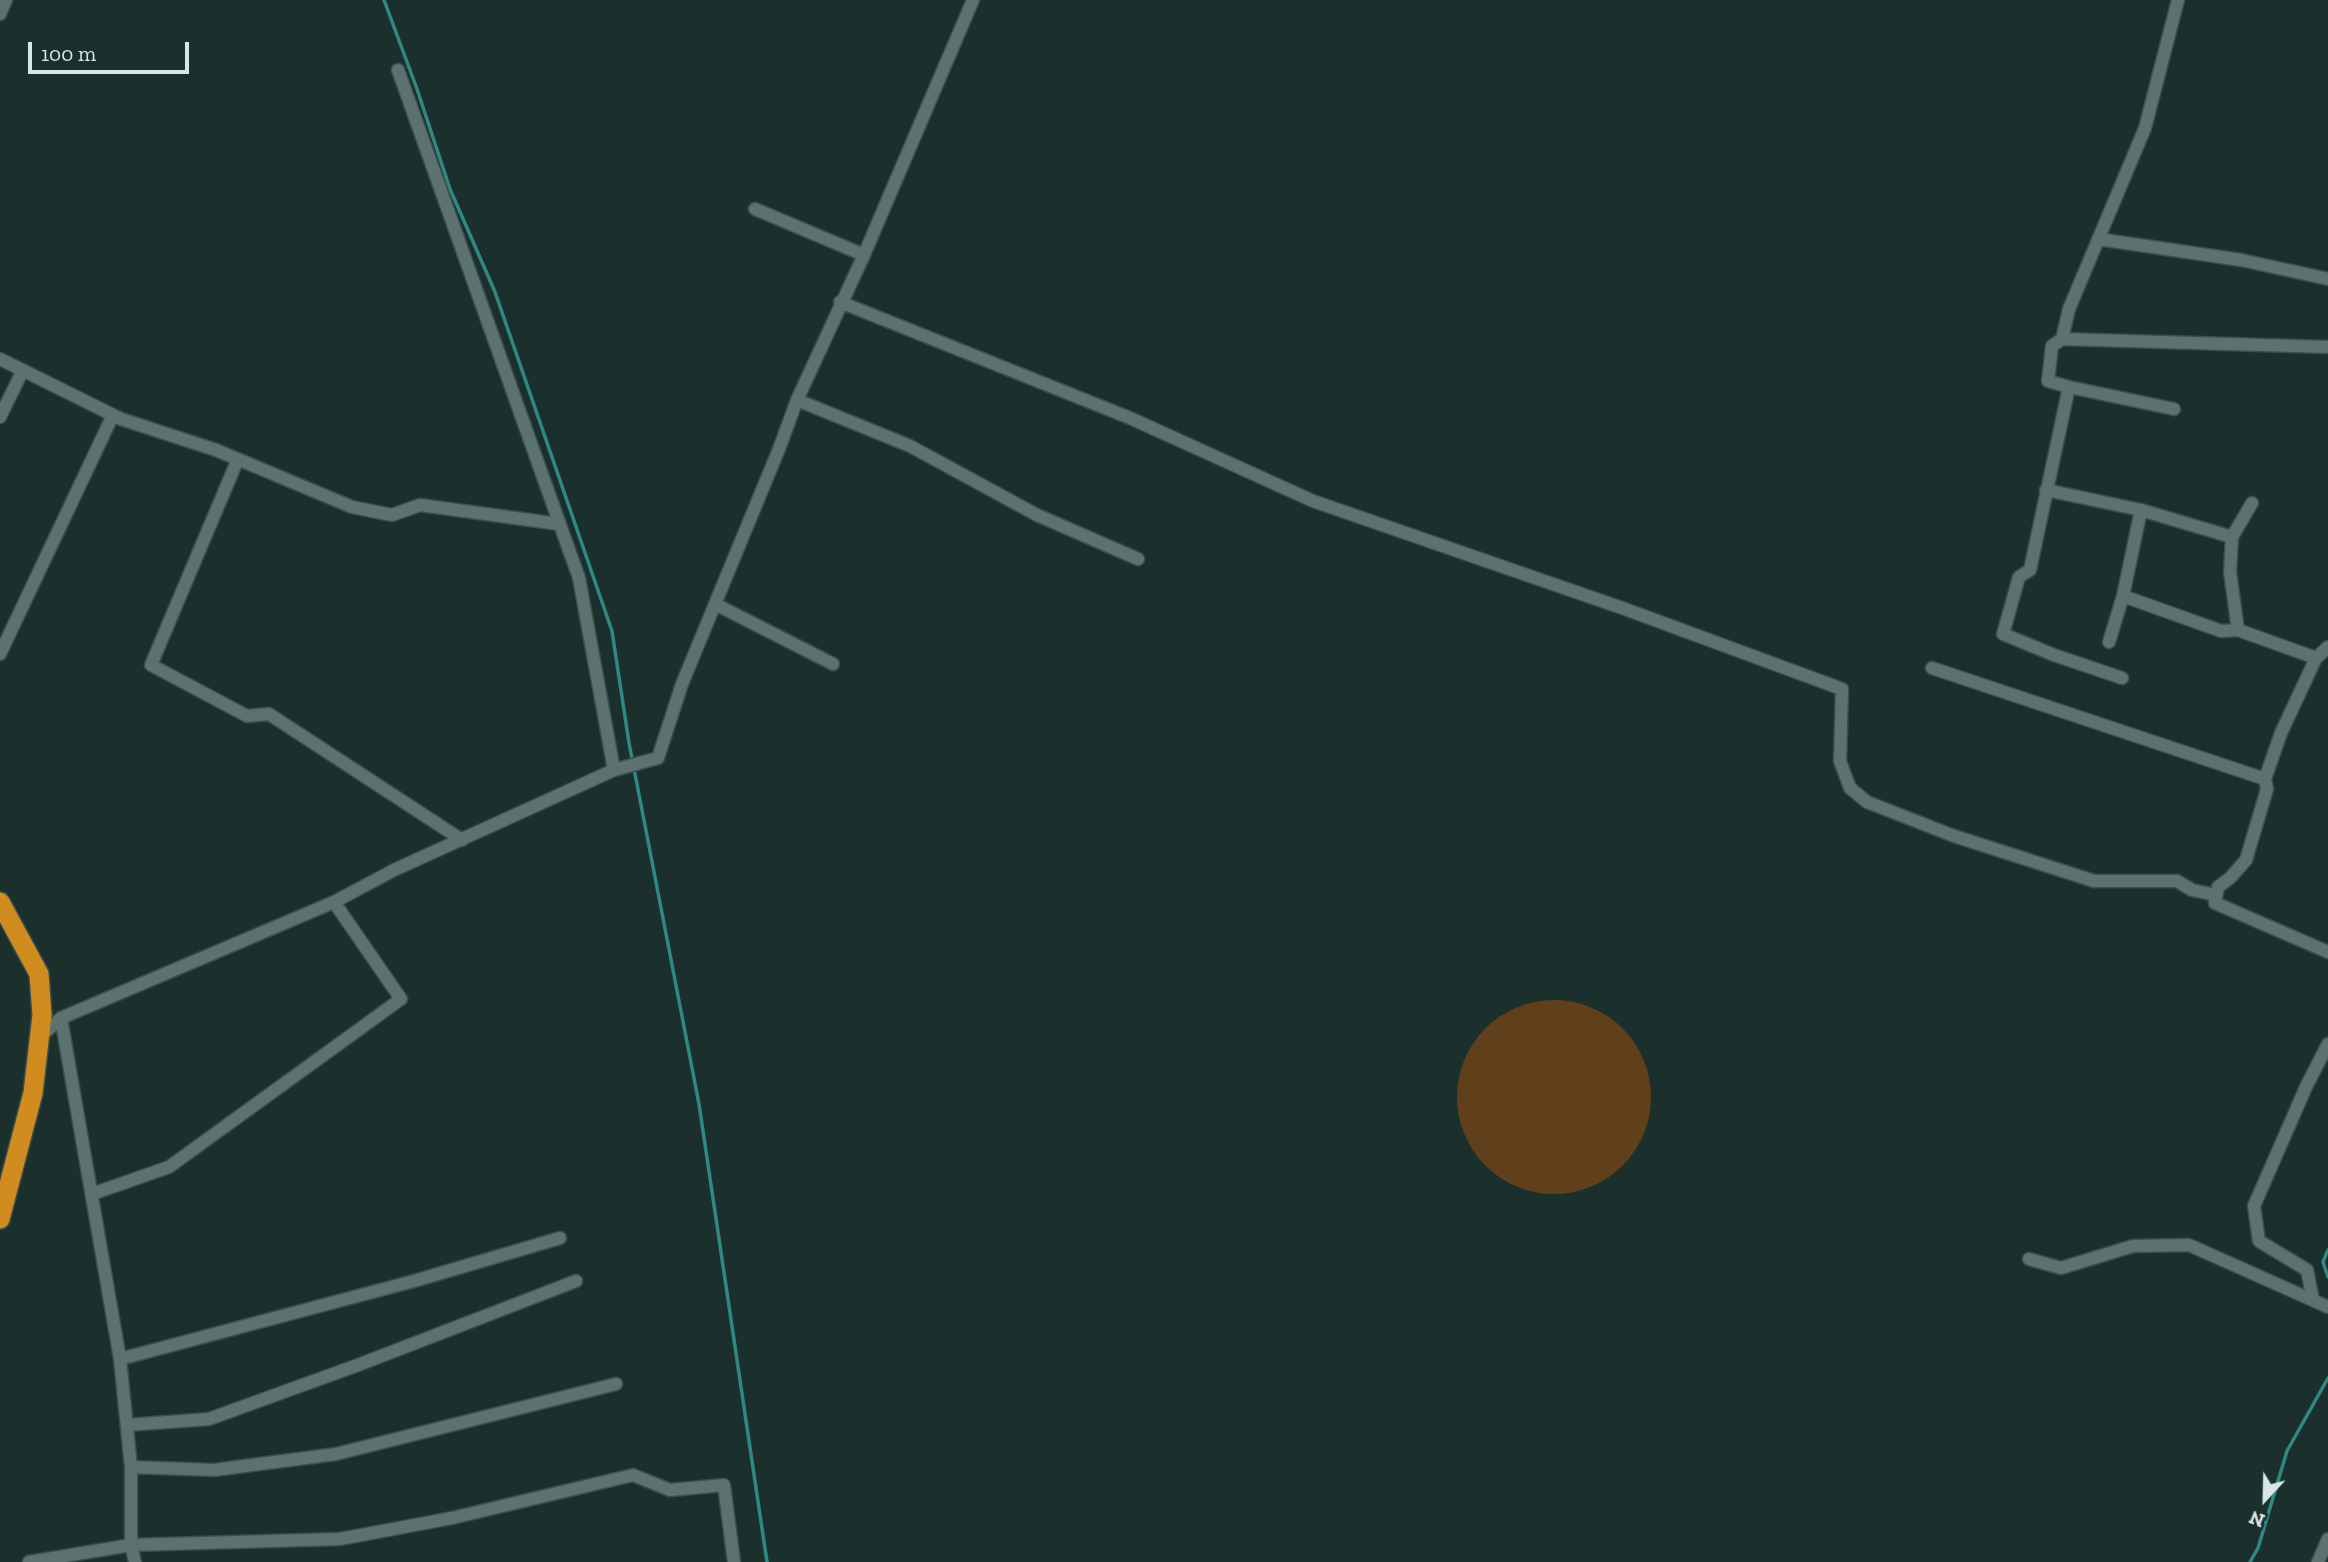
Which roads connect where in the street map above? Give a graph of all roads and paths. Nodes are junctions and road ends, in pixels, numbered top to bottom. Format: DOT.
graph roads {
  1 [pos="6,0"];
  2 [pos="973,0"];
  3 [pos="2178,0"];
  4 [pos="0,13"];
  5 [pos="398,70"];
  6 [pos="755,209"];
  7 [pos="2098,239"];
  8 [pos="864,255"];
  9 [pos="2328,279"];
  10 [pos="840,302"];
  11 [pos="2062,339"];
  12 [pos="2328,347"];
  13 [pos="0,359"];
  14 [pos="23,370"];
  15 [pos="2069,387"];
  16 [pos="797,400"];
  17 [pos="2174,409"];
  18 [pos="113,415"];
  19 [pos="0,417"];
  20 [pos="238,459"];
  21 [pos="2046,490"];
  22 [pos="2252,503"];
  23 [pos="2141,510"];
  24 [pos="559,524"];
  25 [pos="2232,537"];
  26 [pos="1138,559"];
  27 [pos="2123,596"];
  28 [pos="715,604"];
  29 [pos="2238,630"];
  30 [pos="2109,642"];
  31 [pos="2328,647"];
  32 [pos="0,654"];
  33 [pos="2316,658"];
  34 [pos="833,664"];
  35 [pos="1932,668"];
  36 [pos="2122,678"];
  37 [pos="614,770"];
  38 [pos="2265,779"];
  39 [pos="462,840"];
  40 [pos="2216,895"];
  41 [pos="0,902"];
  42 [pos="334,902"];
  43 [pos="2328,952"];
  44 [pos="61,1018"];
  45 [pos="40,1037"];
  46 [pos="2328,1044"];
  47 [pos="92,1194"];
  48 [pos="0,1219"];
  49 [pos="560,1238"];
  50 [pos="2029,1259"];
  51 [pos="576,1281"];
  52 [pos="2313,1300"];
  53 [pos="2328,1307"];
  54 [pos="120,1359"];
  55 [pos="616,1384"];
  56 [pos="127,1425"];
  57 [pos="131,1466"];
  58 [pos="2328,1539"];
  59 [pos="131,1545"];
  60 [pos="29,1562"];
  61 [pos="135,1562"];
  62 [pos="734,1562"];
  63 [pos="2318,1562"];
  1 -- 4 [label="street"];
  2 -- 8 [label="street"];
  3 -- 7 [label="street"];
  5 -- 24 [label="street"];
  6 -- 8 [label="street"];
  7 -- 9 [label="street"];
  7 -- 11 [label="street"];
  8 -- 10 [label="street"];
  10 -- 16 [label="street"];
  10 -- 40 [label="street"];
  11 -- 12 [label="street"];
  11 -- 15 [label="street"];
  13 -- 14 [label="street"];
  14 -- 18 [label="street"];
  14 -- 19 [label="street"];
  15 -- 17 [label="street"];
  15 -- 21 [label="street"];
  16 -- 26 [label="street"];
  16 -- 28 [label="street"];
  18 -- 20 [label="street"];
  18 -- 32 [label="street"];
  20 -- 24 [label="street"];
  20 -- 39 [label="street"];
  21 -- 23 [label="street"];
  21 -- 36 [label="street"];
  22 -- 25 [label="street"];
  23 -- 25 [label="street"];
  23 -- 27 [label="street"];
  24 -- 37 [label="street"];
  25 -- 29 [label="street"];
  27 -- 29 [label="street"];
  27 -- 30 [label="street"];
  28 -- 34 [label="street"];
  28 -- 37 [label="street"];
  29 -- 33 [label="street"];
  31 -- 33 [label="street"];
  33 -- 38 [label="street"];
  35 -- 38 [label="street"];
  37 -- 39 [label="street"];
  38 -- 40 [label="street"];
  39 -- 42 [label="street"];
  40 -- 43 [label="street"];
  41 -- 45 [label="highway"];
  42 -- 44 [label="street"];
  42 -- 47 [label="street"];
  44 -- 45 [label="street"];
  44 -- 47 [label="street"];
  45 -- 48 [label="highway"];
  46 -- 52 [label="street"];
  47 -- 54 [label="street"];
  49 -- 54 [label="street"];
  50 -- 52 [label="street"];
  51 -- 56 [label="street"];
  52 -- 53 [label="street"];
  54 -- 56 [label="street"];
  55 -- 57 [label="street"];
  56 -- 57 [label="street"];
  57 -- 59 [label="street"];
  58 -- 63 [label="street"];
  59 -- 60 [label="street"];
  59 -- 61 [label="street"];
  59 -- 62 [label="street"];
}
